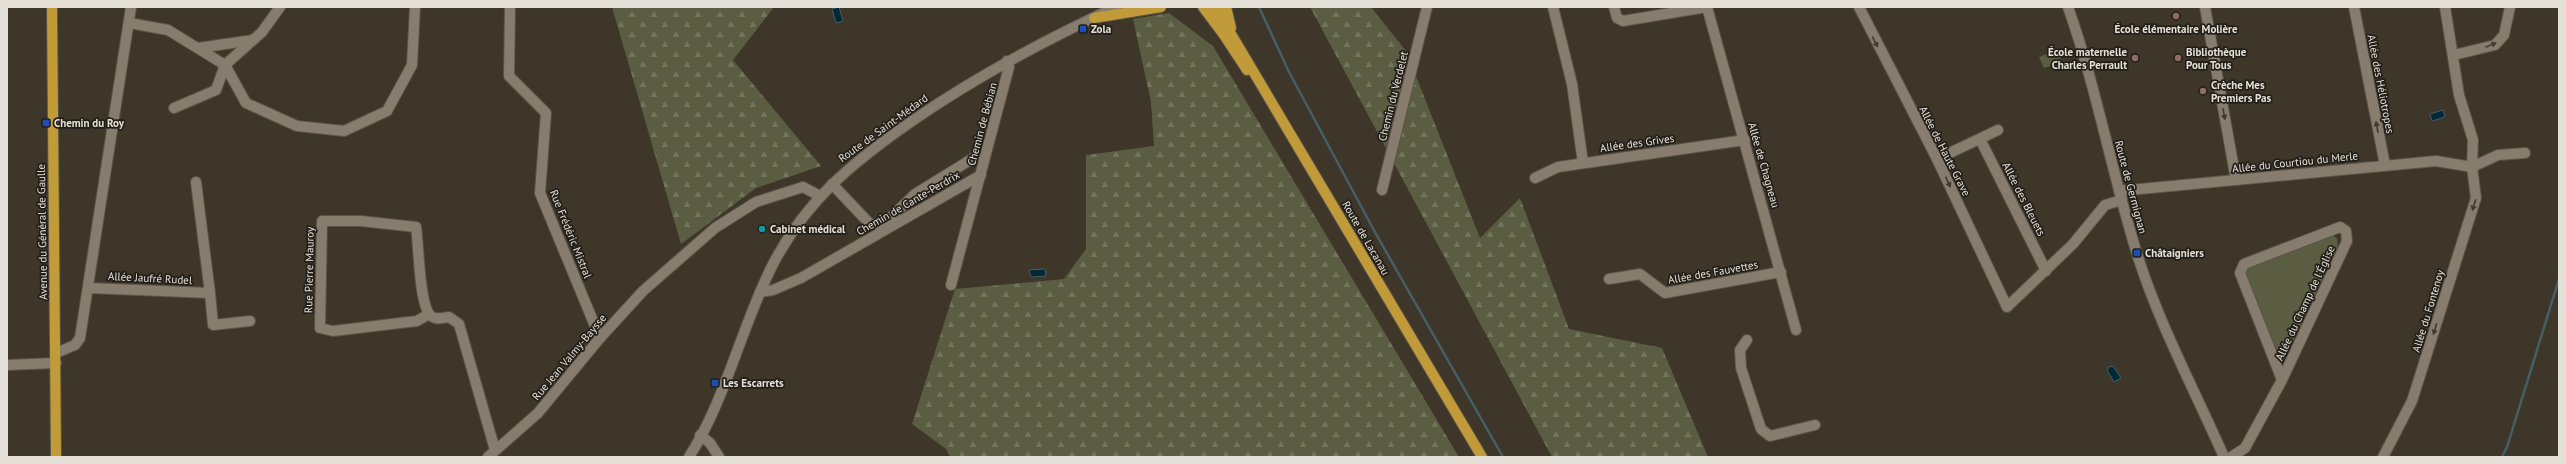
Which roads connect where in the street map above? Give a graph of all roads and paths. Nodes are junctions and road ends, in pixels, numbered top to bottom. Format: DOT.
graph roads {
  1 [pos="52,7"];
  2 [pos="131,7"];
  3 [pos="280,7"];
  4 [pos="415,7"];
  5 [pos="510,7"];
  6 [pos="1116,7"];
  7 [pos="1161,7"];
  8 [pos="1203,7"];
  9 [pos="1215,7"];
  10 [pos="1226,7"];
  11 [pos="1427,7"];
  12 [pos="1552,7"];
  13 [pos="1614,7"];
  14 [pos="1707,7"];
  15 [pos="1859,7"];
  16 [pos="2068,7"];
  17 [pos="2205,7"];
  18 [pos="2354,7"];
  19 [pos="2445,7"];
  20 [pos="2510,7"];
  21 [pos="1094,18"];
  22 [pos="129,23"];
  23 [pos="1231,30"];
  24 [pos="253,40"];
  25 [pos="198,48"];
  26 [pos="2454,55"];
  27 [pos="1007,61"];
  28 [pos="225,65"];
  29 [pos="1273,105"];
  30 [pos="174,108"];
  31 [pos="1998,130"];
  32 [pos="1980,139"];
  33 [pos="1745,140"];
  34 [pos="2525,153"];
  35 [pos="975,158"];
  36 [pos="1937,159"];
  37 [pos="1583,163"];
  38 [pos="2385,165"];
  39 [pos="2472,167"];
  40 [pos="981,175"];
  41 [pos="1535,178"];
  42 [pos="2236,180"];
  43 [pos="196,182"];
  44 [pos="832,184"];
  45 [pos="1382,190"];
  46 [pos="2120,195"];
  47 [pos="820,196"];
  48 [pos="2046,271"];
  49 [pos="1782,272"];
  50 [pos="1609,278"];
  51 [pos="951,285"];
  52 [pos="89,288"];
  53 [pos="760,292"];
  54 [pos="210,293"];
  55 [pos="2007,307"];
  56 [pos="430,314"];
  57 [pos="250,321"];
  58 [pos="1796,330"];
  59 [pos="600,338"];
  60 [pos="1747,340"];
  61 [pos="56,352"];
  62 [pos="56,363"];
  63 [pos="7,365"];
  64 [pos="2282,380"];
  65 [pos="1814,425"];
  66 [pos="700,435"];
  67 [pos="492,454"];
  68 [pos="56,457"];
  69 [pos="689,457"];
  70 [pos="719,457"];
  71 [pos="1482,457"];
  72 [pos="2224,457"];
  73 [pos="2231,457"];
  74 [pos="2384,457"];
  1 -- 61 [label="main road, Avenue du Général de Gaulle"];
  2 -- 22 [label="street"];
  3 -- 24 [label="street"];
  4 -- 28 [label="street"];
  5 -- 59 [label="street, Rue Frédéric Mistral"];
  6 -- 21 [label="street, Route de Saint-Médard"];
  7 -- 21 [label="main road"];
  8 -- 29 [label="main road"];
  9 -- 23 [label="main road, Route de Lacanau"];
  10 -- 23 [label="main road, Route de Lacanau"];
  11 -- 45 [label="street, Chemin du Verdelet"];
  12 -- 37 [label="street"];
  13 -- 14 [label="street"];
  14 -- 33 [label="street, Allée de Chagneau"];
  15 -- 36 [label="street, Allée de Haute Grave, one-way"];
  16 -- 46 [label="street, Route de Germignan"];
  17 -- 42 [label="street, one-way"];
  38 -- 18 [label="street, Allée des Héliotropes, one-way"];
  19 -- 26 [label="street, Allée du Fontenoy"];
  26 -- 20 [label="street, one-way"];
  21 -- 27 [label="street, Route de Saint-Médard"];
  22 -- 25 [label="street"];
  22 -- 52 [label="street"];
  23 -- 29 [label="main road, Route de Lacanau"];
  24 -- 25 [label="street"];
  24 -- 28 [label="street"];
  25 -- 28 [label="street"];
  26 -- 39 [label="street, Allée du Fontenoy"];
  27 -- 40 [label="street, Chemin de Bébian"];
  27 -- 44 [label="street, Route de Saint-Médard"];
  28 -- 30 [label="street"];
  29 -- 71 [label="main road, Route de Lacanau"];
  31 -- 32 [label="street"];
  32 -- 36 [label="street"];
  32 -- 48 [label="street, Allée des Bleuets"];
  33 -- 37 [label="street, Allée des Grives"];
  33 -- 49 [label="street, Allée de Chagneau"];
  34 -- 39 [label="street"];
  35 -- 44 [label="street"];
  36 -- 55 [label="street, Allée de Haute Grave, one-way"];
  37 -- 41 [label="street, Allée des Grives"];
  38 -- 39 [label="street, Allée du Courtiou du Merle"];
  38 -- 42 [label="street, Allée du Courtiou du Merle"];
  39 -- 74 [label="street, Allée du Fontenoy, one-way"];
  40 -- 51 [label="street, Chemin de Bébian"];
  40 -- 53 [label="street, Chemin de Cante-Perdrix"];
  42 -- 46 [label="street, Allée du Courtiou du Merle"];
  43 -- 54 [label="street, Allée Jaufré Rudel"];
  44 -- 47 [label="street, Route de Saint-Médard"];
  46 -- 48 [label="street, Allée du Courtiou du Merle"];
  46 -- 72 [label="street, Route de Germignan"];
  47 -- 53 [label="street, Route de Saint-Médard"];
  47 -- 59 [label="street, Rue Jean Valmy-Baysse"];
  48 -- 55 [label="street, Allée du Courtiou du Merle"];
  49 -- 50 [label="street, Allée des Fauvettes"];
  49 -- 58 [label="street, Allée de Chagneau"];
  52 -- 54 [label="street, Allée Jaufré Rudel"];
  52 -- 61 [label="street"];
  53 -- 66 [label="street, Route de Saint-Médard"];
  54 -- 57 [label="street, Allée Jaufré Rudel"];
  56 -- 56 [label="street, Rue Pierre Mauroy"];
  56 -- 67 [label="street"];
  59 -- 67 [label="street, Rue Jean Valmy-Baysse"];
  60 -- 65 [label="street"];
  61 -- 62 [label="main road, Avenue du Général de Gaulle"];
  62 -- 63 [label="street"];
  62 -- 68 [label="main road, Avenue du Général de Gaulle"];
  64 -- 64 [label="street, Allée du Champ de l'Église"];
  64 -- 73 [label="street, Allée du Champ de l'Église"];
  66 -- 69 [label="street, Route de Saint-Médard"];
  66 -- 70 [label="street"];
}
